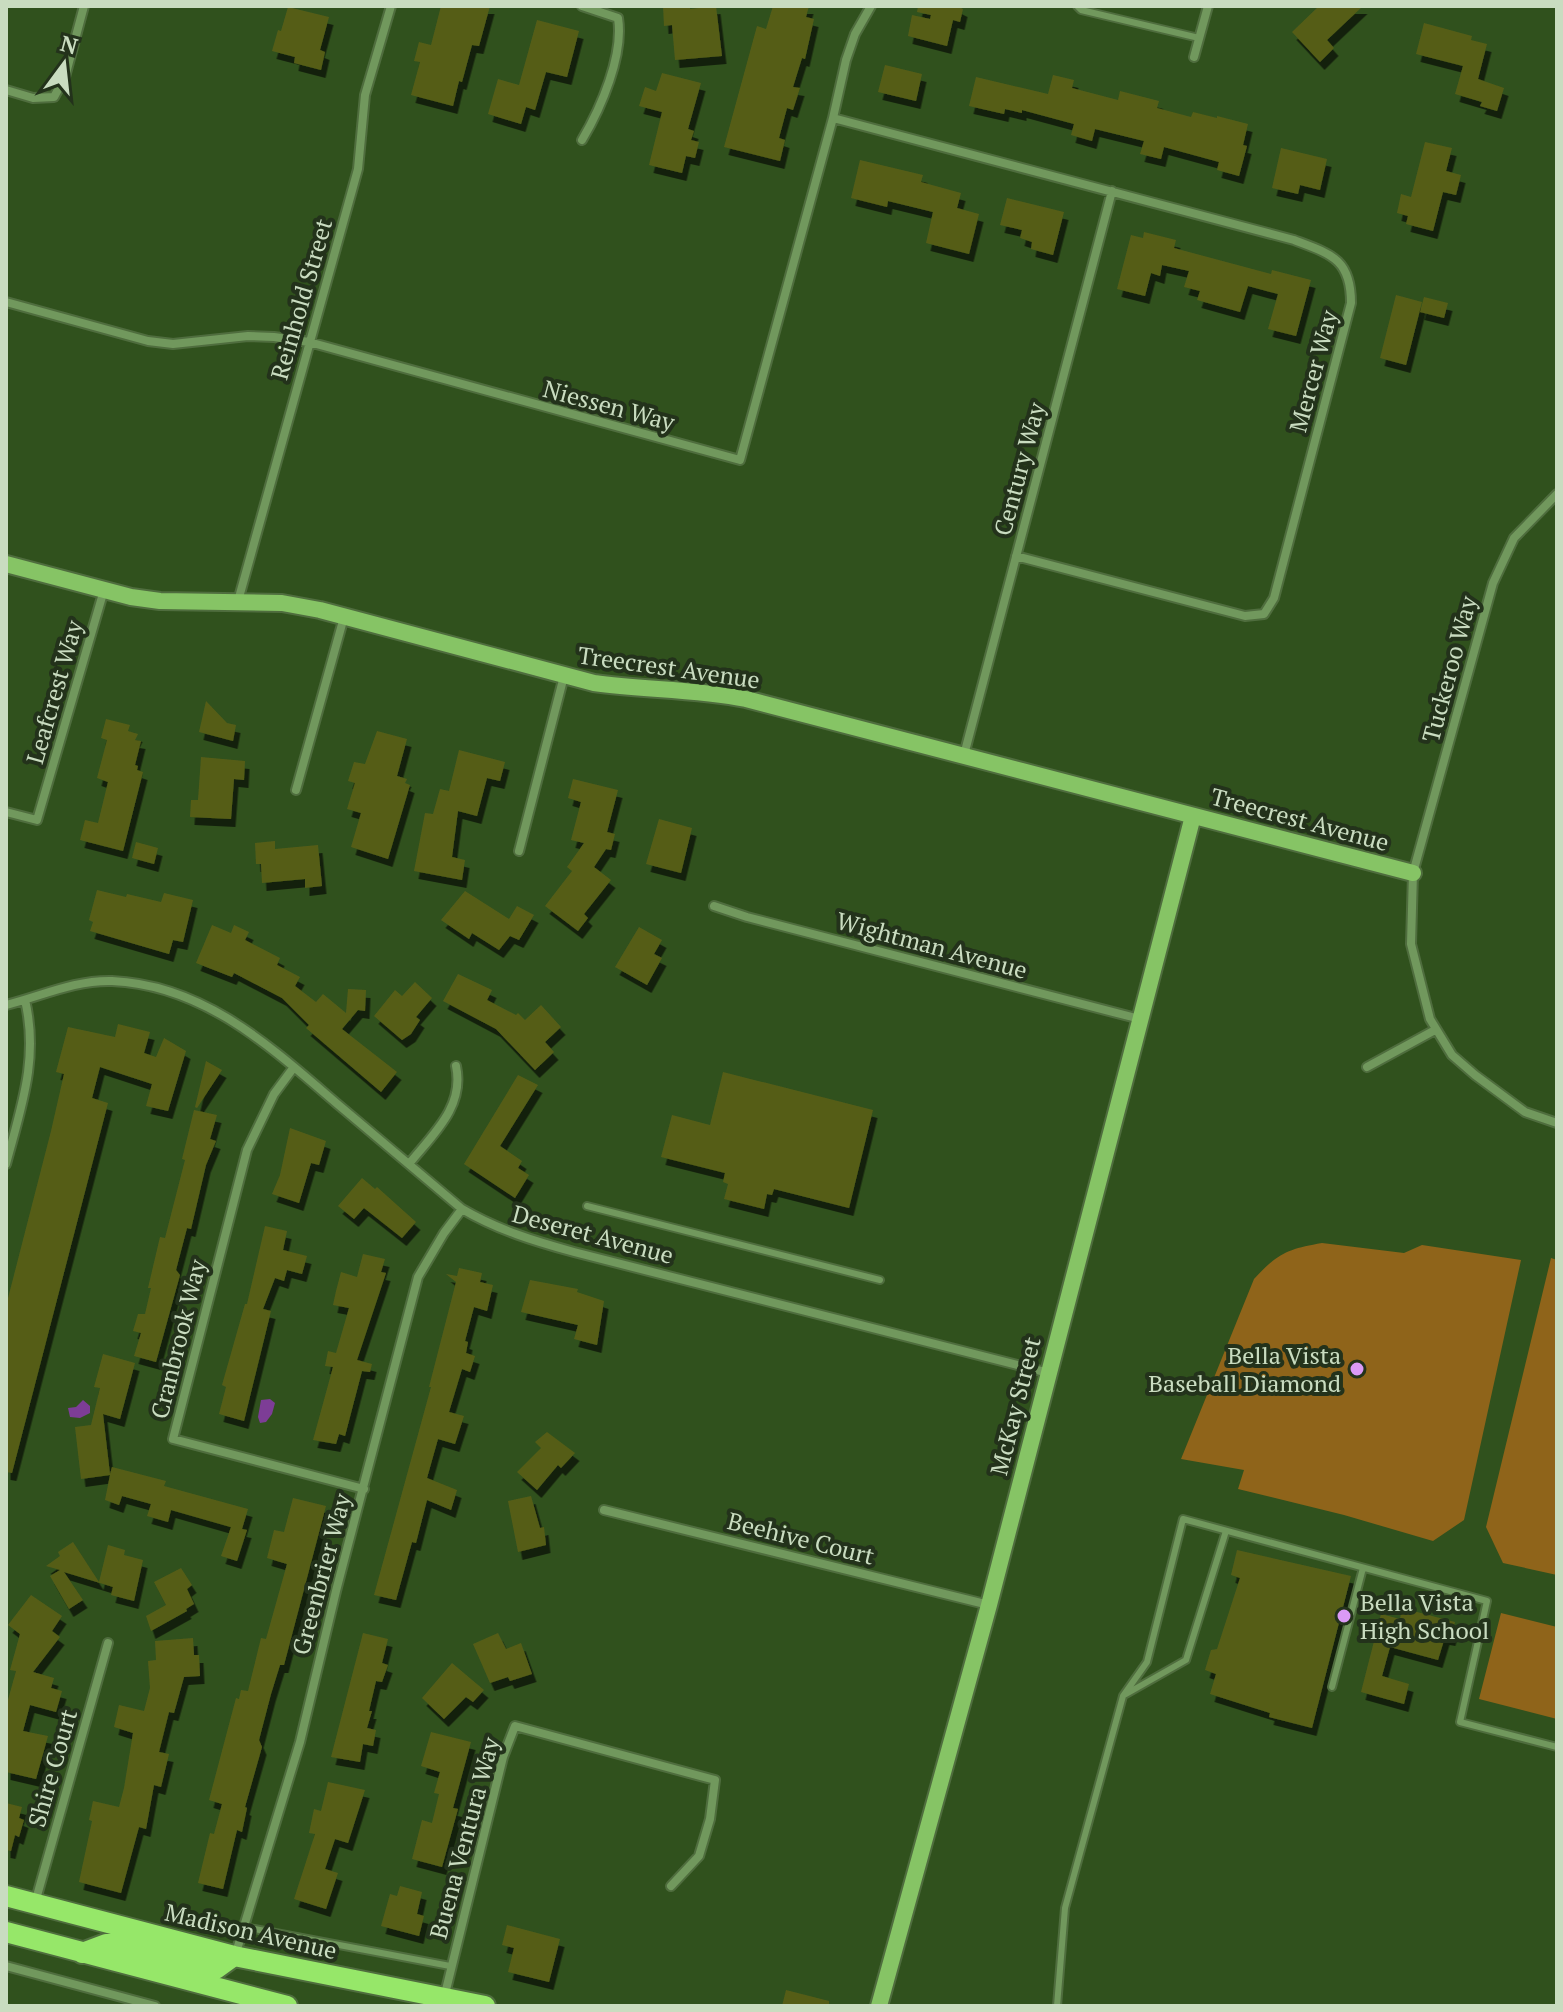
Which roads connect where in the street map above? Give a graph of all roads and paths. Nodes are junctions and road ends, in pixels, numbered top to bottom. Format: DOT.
graph roads {
  1 [pos="84,6"];
  2 [pos="391,6"];
  3 [pos="582,6"];
  4 [pos="871,6"];
  5 [pos="1077,6"];
  6 [pos="1208,6"];
  7 [pos="1199,38"];
  8 [pos="1194,57"];
  9 [pos="6,90"];
  10 [pos="833,118"];
  11 [pos="582,140"];
  12 [pos="1112,191"];
  13 [pos="6,302"];
  14 [pos="309,342"];
  15 [pos="1557,494"];
  16 [pos="1016,556"];
  17 [pos="6,564"];
  18 [pos="104,590"];
  19 [pos="238,601"];
  20 [pos="344,617"];
  21 [pos="564,676"];
  22 [pos="964,756"];
  23 [pos="296,790"];
  24 [pos="6,812"];
  25 [pos="1193,816"];
  26 [pos="519,851"];
  27 [pos="1413,873"];
  28 [pos="714,906"];
  29 [pos="25,1000"];
  30 [pos="6,1005"];
  31 [pos="1140,1019"];
  32 [pos="1435,1030"];
  33 [pos="456,1066"];
  34 [pos="294,1067"];
  35 [pos="1367,1067"];
  36 [pos="1557,1123"];
  37 [pos="6,1164"];
  38 [pos="409,1164"];
  39 [pos="587,1206"];
  40 [pos="462,1209"];
  41 [pos="880,1280"];
  42 [pos="1049,1373"];
  43 [pos="364,1489"];
  44 [pos="604,1510"];
  45 [pos="1226,1531"];
  46 [pos="1363,1568"];
  47 [pos="989,1605"];
  48 [pos="108,1643"];
  49 [pos="1332,1687"];
  50 [pos="1123,1696"];
  51 [pos="1557,1747"];
  52 [pos="671,1886"];
  53 [pos="6,1896"];
  54 [pos="35,1903"];
  55 [pos="244,1927"];
  56 [pos="6,1932"];
  57 [pos="82,1953"];
  58 [pos="234,1956"];
  59 [pos="6,1966"];
  60 [pos="450,1966"];
  61 [pos="444,1998"];
  62 [pos="128,2002"];
  63 [pos="155,2006"];
  64 [pos="287,2006"];
  65 [pos="485,2006"];
  66 [pos="879,2006"];
  67 [pos="1057,2006"];
  1 -- 9 [label="street"];
  2 -- 14 [label="street, Reinhold Street"];
  3 -- 11 [label="street"];
  4 -- 10 [label="street, Niessen Way"];
  5 -- 7 [label="lane"];
  6 -- 7 [label="street"];
  7 -- 8 [label="street"];
  10 -- 12 [label="street, Mercer Way"];
  10 -- 14 [label="street, Niessen Way"];
  12 -- 16 [label="street, Century Way"];
  12 -- 16 [label="street, Mercer Way"];
  13 -- 14 [label="street, Niessen Way"];
  14 -- 19 [label="street, Reinhold Street"];
  15 -- 27 [label="street, Tuckeroo Way"];
  16 -- 22 [label="street, Century Way"];
  17 -- 18 [label="street, Treecrest Avenue"];
  18 -- 19 [label="street, Treecrest Avenue"];
  18 -- 24 [label="street, Leafcrest Way"];
  19 -- 20 [label="street, Treecrest Avenue"];
  20 -- 21 [label="street, Treecrest Avenue"];
  20 -- 23 [label="street"];
  21 -- 22 [label="street, Treecrest Avenue"];
  21 -- 26 [label="street"];
  22 -- 25 [label="street, Treecrest Avenue"];
  25 -- 27 [label="street, Treecrest Avenue"];
  25 -- 31 [label="street, McKay Street"];
  27 -- 32 [label="street, Tuckeroo Way"];
  28 -- 31 [label="street, Wightman Avenue"];
  29 -- 30 [label="street, Deseret Avenue"];
  29 -- 34 [label="street, Deseret Avenue"];
  29 -- 37 [label="street"];
  31 -- 42 [label="street, McKay Street"];
  32 -- 35 [label="street"];
  32 -- 36 [label="street"];
  33 -- 38 [label="street"];
  34 -- 38 [label="street, Deseret Avenue"];
  34 -- 43 [label="street, Cranbrook Way"];
  38 -- 40 [label="street, Deseret Avenue"];
  39 -- 41 [label="lane"];
  40 -- 42 [label="street, Deseret Avenue"];
  40 -- 43 [label="street, Greenbrier Way"];
  42 -- 47 [label="street, McKay Street"];
  43 -- 55 [label="street, Greenbrier Way"];
  44 -- 47 [label="street, Beehive Court"];
  45 -- 46 [label="lane"];
  45 -- 50 [label="lane"];
  45 -- 50 [label="lane"];
  46 -- 49 [label="lane"];
  46 -- 51 [label="lane"];
  47 -- 66 [label="street, McKay Street"];
  48 -- 54 [label="street, Shire Court"];
  50 -- 67 [label="lane"];
  52 -- 60 [label="street, Buena Ventura Way"];
  53 -- 54 [label="main road, Madison Avenue"];
  54 -- 58 [label="main road, Madison Avenue"];
  55 -- 58 [label="street, Greenbrier Way"];
  55 -- 60 [label="lane"];
  56 -- 57 [label="main road"];
  57 -- 58 [label="main road"];
  57 -- 64 [label="main road"];
  58 -- 61 [label="main road, Madison Avenue"];
  59 -- 62 [label="street"];
  60 -- 61 [label="street, Buena Ventura Way"];
  61 -- 65 [label="main road, Madison Avenue"];
  62 -- 63 [label="street"];
}
